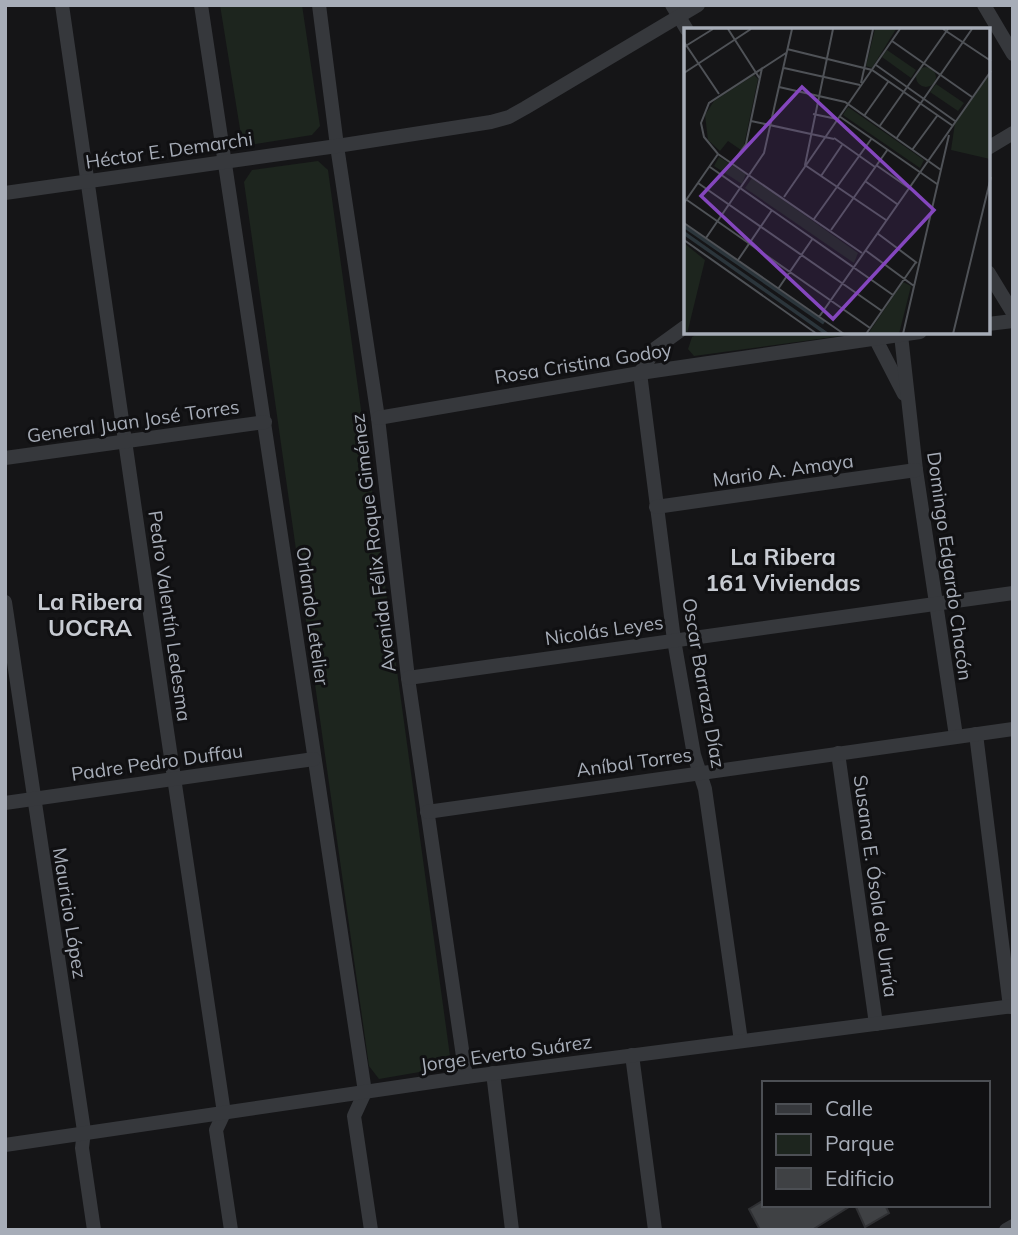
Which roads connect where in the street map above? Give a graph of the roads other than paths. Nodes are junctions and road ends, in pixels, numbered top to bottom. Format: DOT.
graph roads {
  1 [pos="62,5"];
  2 [pos="201,5"];
  3 [pos="319,5"];
  4 [pos="698,5"];
  5 [pos="984,5"];
  6 [pos="675,11"];
  7 [pos="686,28"];
  8 [pos="1013,54"];
  9 [pos="1013,133"];
  10 [pos="337,146"];
  11 [pos="990,147"];
  12 [pos="223,162"];
  13 [pos="87,181"];
  14 [pos="5,193"];
  15 [pos="990,275"];
  16 [pos="1013,313"];
  17 [pos="1013,321"];
  18 [pos="990,324"];
  19 [pos="684,328"];
  20 [pos="907,334"];
  21 [pos="873,335"];
  22 [pos="901,335"];
  23 [pos="640,373"];
  24 [pos="908,401"];
  25 [pos="378,418"];
  26 [pos="265,422"];
  27 [pos="126,440"];
  28 [pos="5,458"];
  29 [pos="916,470"];
  30 [pos="656,507"];
  31 [pos="1013,593"];
  32 [pos="5,602"];
  33 [pos="936,603"];
  34 [pos="674,640"];
  35 [pos="408,678"];
  36 [pos="1013,729"];
  37 [pos="976,734"];
  38 [pos="956,736"];
  39 [pos="838,753"];
  40 [pos="314,759"];
  41 [pos="698,772"];
  42 [pos="173,779"];
  43 [pos="34,799"];
  44 [pos="5,803"];
  45 [pos="427,812"];
  46 [pos="1012,1006"];
  47 [pos="876,1024"];
  48 [pos="741,1041"];
  49 [pos="632,1055"];
  50 [pos="493,1073"];
  51 [pos="466,1077"];
  52 [pos="365,1092"];
  53 [pos="225,1113"];
  54 [pos="83,1132"];
  55 [pos="5,1145"];
  56 [pos="1013,1226"];
  57 [pos="94,1230"];
  58 [pos="231,1230"];
  59 [pos="371,1230"];
  60 [pos="512,1230"];
  61 [pos="655,1230"];
  62 [pos="1006,1230"];
  1 -- 13 [label="street, Pedro Valentín Ledesma"];
  2 -- 12 [label="street, Orlando Letelier"];
  3 -- 10 [label="street, Avenida Félix Roque Giménez"];
  4 -- 6 [label="street, Héctor E. Demarchi"];
  5 -- 8 [label="street"];
  6 -- 7 [label="street"];
  6 -- 10 [label="street, Héctor E. Demarchi"];
  9 -- 11 [label="street"];
  10 -- 12 [label="street, Héctor E. Demarchi"];
  10 -- 25 [label="street, Avenida Félix Roque Giménez"];
  12 -- 13 [label="street, Héctor E. Demarchi"];
  12 -- 26 [label="street, Orlando Letelier"];
  13 -- 14 [label="street, Héctor E. Demarchi"];
  13 -- 27 [label="street, Pedro Valentín Ledesma"];
  15 -- 16 [label="street"];
  17 -- 18 [label="street"];
  19 -- 23 [label="street"];
  20 -- 22 [label="street, Rosa Cristina Godoy"];
  21 -- 22 [label="street, Rosa Cristina Godoy"];
  21 -- 23 [label="street, Rosa Cristina Godoy"];
  21 -- 24 [label="street, Domingo Edgardo Chacón"];
  22 -- 24 [label="street, Domingo Edgardo Chacón"];
  23 -- 25 [label="street, Rosa Cristina Godoy"];
  23 -- 30 [label="street, Oscar Barraza Díaz"];
  24 -- 29 [label="street, Domingo Edgardo Chacón"];
  25 -- 35 [label="street, Avenida Félix Roque Giménez"];
  26 -- 27 [label="street, General Juan José Torres"];
  26 -- 40 [label="street, Orlando Letelier"];
  27 -- 28 [label="street, General Juan José Torres"];
  27 -- 42 [label="street, Pedro Valentín Ledesma"];
  29 -- 30 [label="street, Mario A. Amaya"];
  29 -- 33 [label="street, Domingo Edgardo Chacón"];
  30 -- 34 [label="street, Oscar Barraza Díaz"];
  31 -- 33 [label="street, Nicolás Leyes"];
  32 -- 43 [label="street, Mauricio López"];
  33 -- 34 [label="street, Nicolás Leyes"];
  33 -- 38 [label="street, Domingo Edgardo Chacón"];
  34 -- 35 [label="street, Nicolás Leyes"];
  34 -- 41 [label="street, Oscar Barraza Díaz"];
  35 -- 45 [label="street, Avenida Félix Roque Giménez"];
  36 -- 37 [label="street, Aníbal Torres"];
  37 -- 38 [label="street, Aníbal Torres"];
  37 -- 46 [label="street"];
  38 -- 39 [label="street, Aníbal Torres"];
  39 -- 41 [label="street, Aníbal Torres"];
  39 -- 47 [label="street, Susana E. Ósola de Urrúa"];
  40 -- 42 [label="street, Padre Pedro Duffau"];
  40 -- 52 [label="street, Orlando Letelier"];
  41 -- 45 [label="street, Aníbal Torres"];
  41 -- 48 [label="street, Oscar Barraza Díaz"];
  42 -- 43 [label="street, Padre Pedro Duffau"];
  42 -- 53 [label="street, Pedro Valentín Ledesma"];
  43 -- 44 [label="street, Padre Pedro Duffau"];
  43 -- 54 [label="street, Mauricio López"];
  45 -- 51 [label="street, Avenida Félix Roque Giménez"];
  46 -- 47 [label="street, Jorge Everto Suárez"];
  47 -- 48 [label="street, Jorge Everto Suárez"];
  48 -- 49 [label="street, Jorge Everto Suárez"];
  49 -- 50 [label="street, Jorge Everto Suárez"];
  49 -- 61 [label="street"];
  50 -- 51 [label="street, Jorge Everto Suárez"];
  50 -- 60 [label="street"];
  51 -- 52 [label="street, Jorge Everto Suárez"];
  52 -- 53 [label="street, Jorge Everto Suárez"];
  52 -- 59 [label="street, Orlando Letelier"];
  53 -- 54 [label="street, Jorge Everto Suárez"];
  53 -- 58 [label="street, Pedro Valentín Ledesma"];
  54 -- 55 [label="street, Jorge Everto Suárez"];
  54 -- 57 [label="street, Mauricio López"];
  56 -- 62 [label="street"];
}
